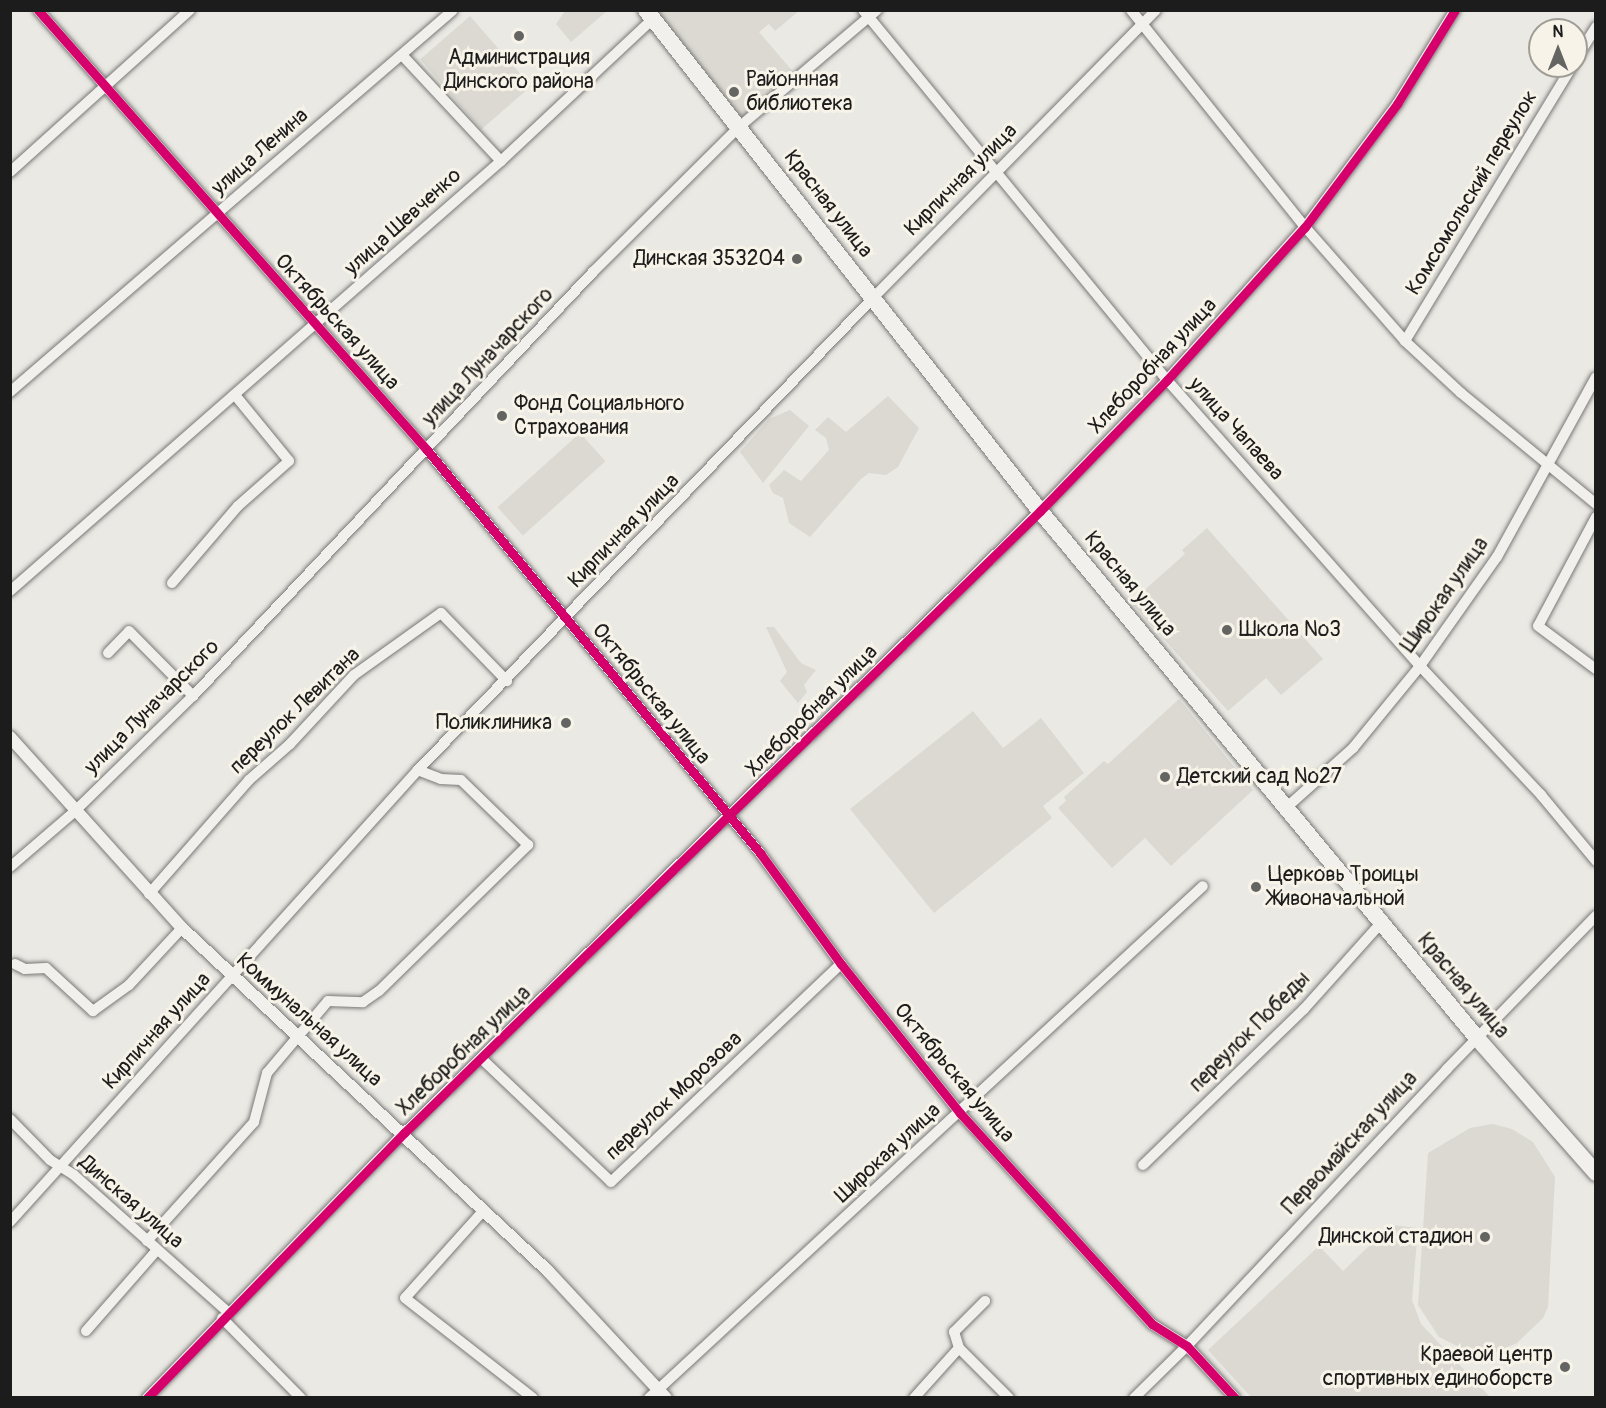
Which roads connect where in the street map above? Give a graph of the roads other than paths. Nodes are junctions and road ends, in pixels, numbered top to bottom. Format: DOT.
graph roads {
  1 [pos="38,10"];
  2 [pos="190,10"];
  3 [pos="1131,10"];
  4 [pos="1156,10"];
  5 [pos="1455,10"];
  6 [pos="452,11"];
  7 [pos="870,13"];
  8 [pos="650,15"];
  9 [pos="1142,24"];
  10 [pos="1596,27"];
  11 [pos="1588,40"];
  12 [pos="402,55"];
  13 [pos="1565,78"];
  14 [pos="103,85"];
  15 [pos="739,127"];
  16 [pos="501,161"];
  17 [pos="10,172"];
  18 [pos="995,173"];
  19 [pos="217,216"];
  20 [pos="1305,227"];
  21 [pos="874,297"];
  22 [pos="317,324"];
  23 [pos="1405,341"];
  24 [pos="1596,377"];
  25 [pos="1167,380"];
  26 [pos="10,392"];
  27 [pos="235,395"];
  28 [pos="428,450"];
  29 [pos="1548,463"];
  30 [pos="1596,504"];
  31 [pos="1040,512"];
  32 [pos="1596,518"];
  33 [pos="172,584"];
  34 [pos="10,591"];
  35 [pos="567,619"];
  36 [pos="108,653"];
  37 [pos="1420,666"];
  38 [pos="1596,669"];
  39 [pos="507,681"];
  40 [pos="193,696"];
  41 [pos="12,742"];
  42 [pos="418,770"];
  43 [pos="1287,807"];
  44 [pos="75,811"];
  45 [pos="728,819"];
  46 [pos="1596,861"];
  47 [pos="10,867"];
  48 [pos="1203,886"];
  49 [pos="149,894"];
  50 [pos="1596,916"];
  51 [pos="1381,923"];
  52 [pos="182,928"];
  53 [pos="15,964"];
  54 [pos="841,964"];
  55 [pos="231,976"];
  56 [pos="296,1034"];
  57 [pos="1477,1038"];
  58 [pos="482,1059"];
  59 [pos="960,1113"];
  60 [pos="10,1119"];
  61 [pos="405,1133"];
  62 [pos="1143,1165"];
  63 [pos="62,1167"];
  64 [pos="1596,1173"];
  65 [pos="484,1210"];
  66 [pos="10,1222"];
  67 [pos="147,1241"];
  68 [pos="157,1250"];
  69 [pos="985,1301"];
  70 [pos="225,1315"];
  71 [pos="86,1331"];
  72 [pos="1187,1346"];
  73 [pos="959,1348"];
  74 [pos="663,1393"];
  75 [pos="151,1396"];
  76 [pos="301,1398"];
  77 [pos="533,1398"];
  78 [pos="649,1398"];
  79 [pos="914,1398"];
  80 [pos="1010,1398"];
  81 [pos="1134,1398"];
  82 [pos="1235,1398"];
  1 -- 14 [label="street, Октябрьская улица"];
  2 -- 14 [label="street"];
  3 -- 9 [label="street"];
  4 -- 9 [label="street, Кирпичная улица"];
  5 -- 20 [label="street, Хлеборобная улица"];
  6 -- 12 [label="street, улица Ленина"];
  7 -- 15 [label="street, улица Луначарского"];
  7 -- 18 [label="street, улица Чапаева"];
  8 -- 15 [label="main road, Красная улица"];
  8 -- 16 [label="street, улица Шевченко"];
  9 -- 18 [label="street, Кирпичная улица"];
  9 -- 20 [label="street"];
  10 -- 11 [label="street"];
  12 -- 16 [label="street"];
  12 -- 19 [label="street, улица Ленина"];
  13 -- 23 [label="street, Комсомольский переулок"];
  14 -- 17 [label="street"];
  14 -- 19 [label="street, Октябрьская улица"];
  15 -- 21 [label="main road, Красная улица"];
  15 -- 28 [label="street, улица Луначарского"];
  16 -- 22 [label="street, улица Шевченко"];
  18 -- 21 [label="street, Кирпичная улица"];
  18 -- 25 [label="street, улица Чапаева"];
  19 -- 22 [label="street, Октябрьская улица"];
  19 -- 26 [label="street, улица Ленина"];
  20 -- 23 [label="street"];
  20 -- 25 [label="street, Хлеборобная улица"];
  21 -- 31 [label="main road, Красная улица"];
  21 -- 35 [label="street, Кирпичная улица"];
  22 -- 27 [label="street, улица Шевченко"];
  22 -- 28 [label="street, Октябрьская улица"];
  23 -- 29 [label="street"];
  24 -- 29 [label="street, Широкая улица"];
  25 -- 31 [label="street, Хлеборобная улица"];
  25 -- 37 [label="street, улица Чапаева"];
  27 -- 33 [label="street"];
  27 -- 34 [label="street, улица Шевченко"];
  28 -- 35 [label="street, Октябрьская улица"];
  28 -- 40 [label="street, улица Луначарского"];
  29 -- 30 [label="street"];
  29 -- 37 [label="street, Широкая улица"];
  31 -- 43 [label="main road, Красная улица"];
  31 -- 45 [label="street, Хлеборобная улица"];
  32 -- 38 [label="street"];
  35 -- 39 [label="street, Кирпичная улица"];
  35 -- 45 [label="street, Октябрьская улица"];
  36 -- 40 [label="street"];
  37 -- 43 [label="street, Широкая улица"];
  37 -- 46 [label="street, улица Чапаева"];
  39 -- 42 [label="street, Кирпичная улица"];
  39 -- 49 [label="street, переулок Левитана"];
  40 -- 44 [label="street, улица Луначарского"];
  41 -- 44 [label="street, Коммунальная улица"];
  42 -- 55 [label="street, Кирпичная улица"];
  42 -- 56 [label="street"];
  43 -- 51 [label="main road, Красная улица"];
  44 -- 47 [label="street, улица Луначарского"];
  44 -- 49 [label="street, Коммунальная улица"];
  45 -- 54 [label="street, Октябрьская улица"];
  45 -- 58 [label="street, Хлеборобная улица"];
  48 -- 59 [label="street, Широкая улица"];
  49 -- 52 [label="street, Коммунальная улица"];
  50 -- 57 [label="street, Первомайская улица"];
  51 -- 57 [label="main road, Красная улица"];
  51 -- 62 [label="street, переулок Победы"];
  52 -- 53 [label="street"];
  52 -- 55 [label="street, Коммунальная улица"];
  54 -- 58 [label="street, переулок Морозова"];
  54 -- 59 [label="street, Октябрьская улица"];
  55 -- 56 [label="street, Коммунальная улица"];
  55 -- 63 [label="street, Кирпичная улица"];
  56 -- 61 [label="street, Коммунальная улица"];
  56 -- 67 [label="street"];
  57 -- 64 [label="main road, Красная улица"];
  57 -- 72 [label="street, Первомайская улица"];
  58 -- 61 [label="street, Хлеборобная улица"];
  59 -- 72 [label="street, Октябрьская улица"];
  59 -- 74 [label="street, Широкая улица"];
  60 -- 63 [label="street, Динская улица"];
  61 -- 65 [label="street, Коммунальная улица"];
  61 -- 70 [label="street, Хлеборобная улица"];
  63 -- 66 [label="street, Кирпичная улица"];
  63 -- 67 [label="street, Динская улица"];
  65 -- 74 [label="street, Коммунальная улица"];
  65 -- 77 [label="street"];
  67 -- 68 [label="street, Динская улица"];
  68 -- 70 [label="street, Динская улица"];
  68 -- 71 [label="street"];
  69 -- 73 [label="street"];
  70 -- 75 [label="street, Хлеборобная улица"];
  70 -- 76 [label="street, Динская улица"];
  72 -- 81 [label="street, Первомайская улица"];
  72 -- 82 [label="street, Октябрьская улица"];
  73 -- 79 [label="street"];
  73 -- 80 [label="street"];
  74 -- 78 [label="street, Широкая улица"];
}
